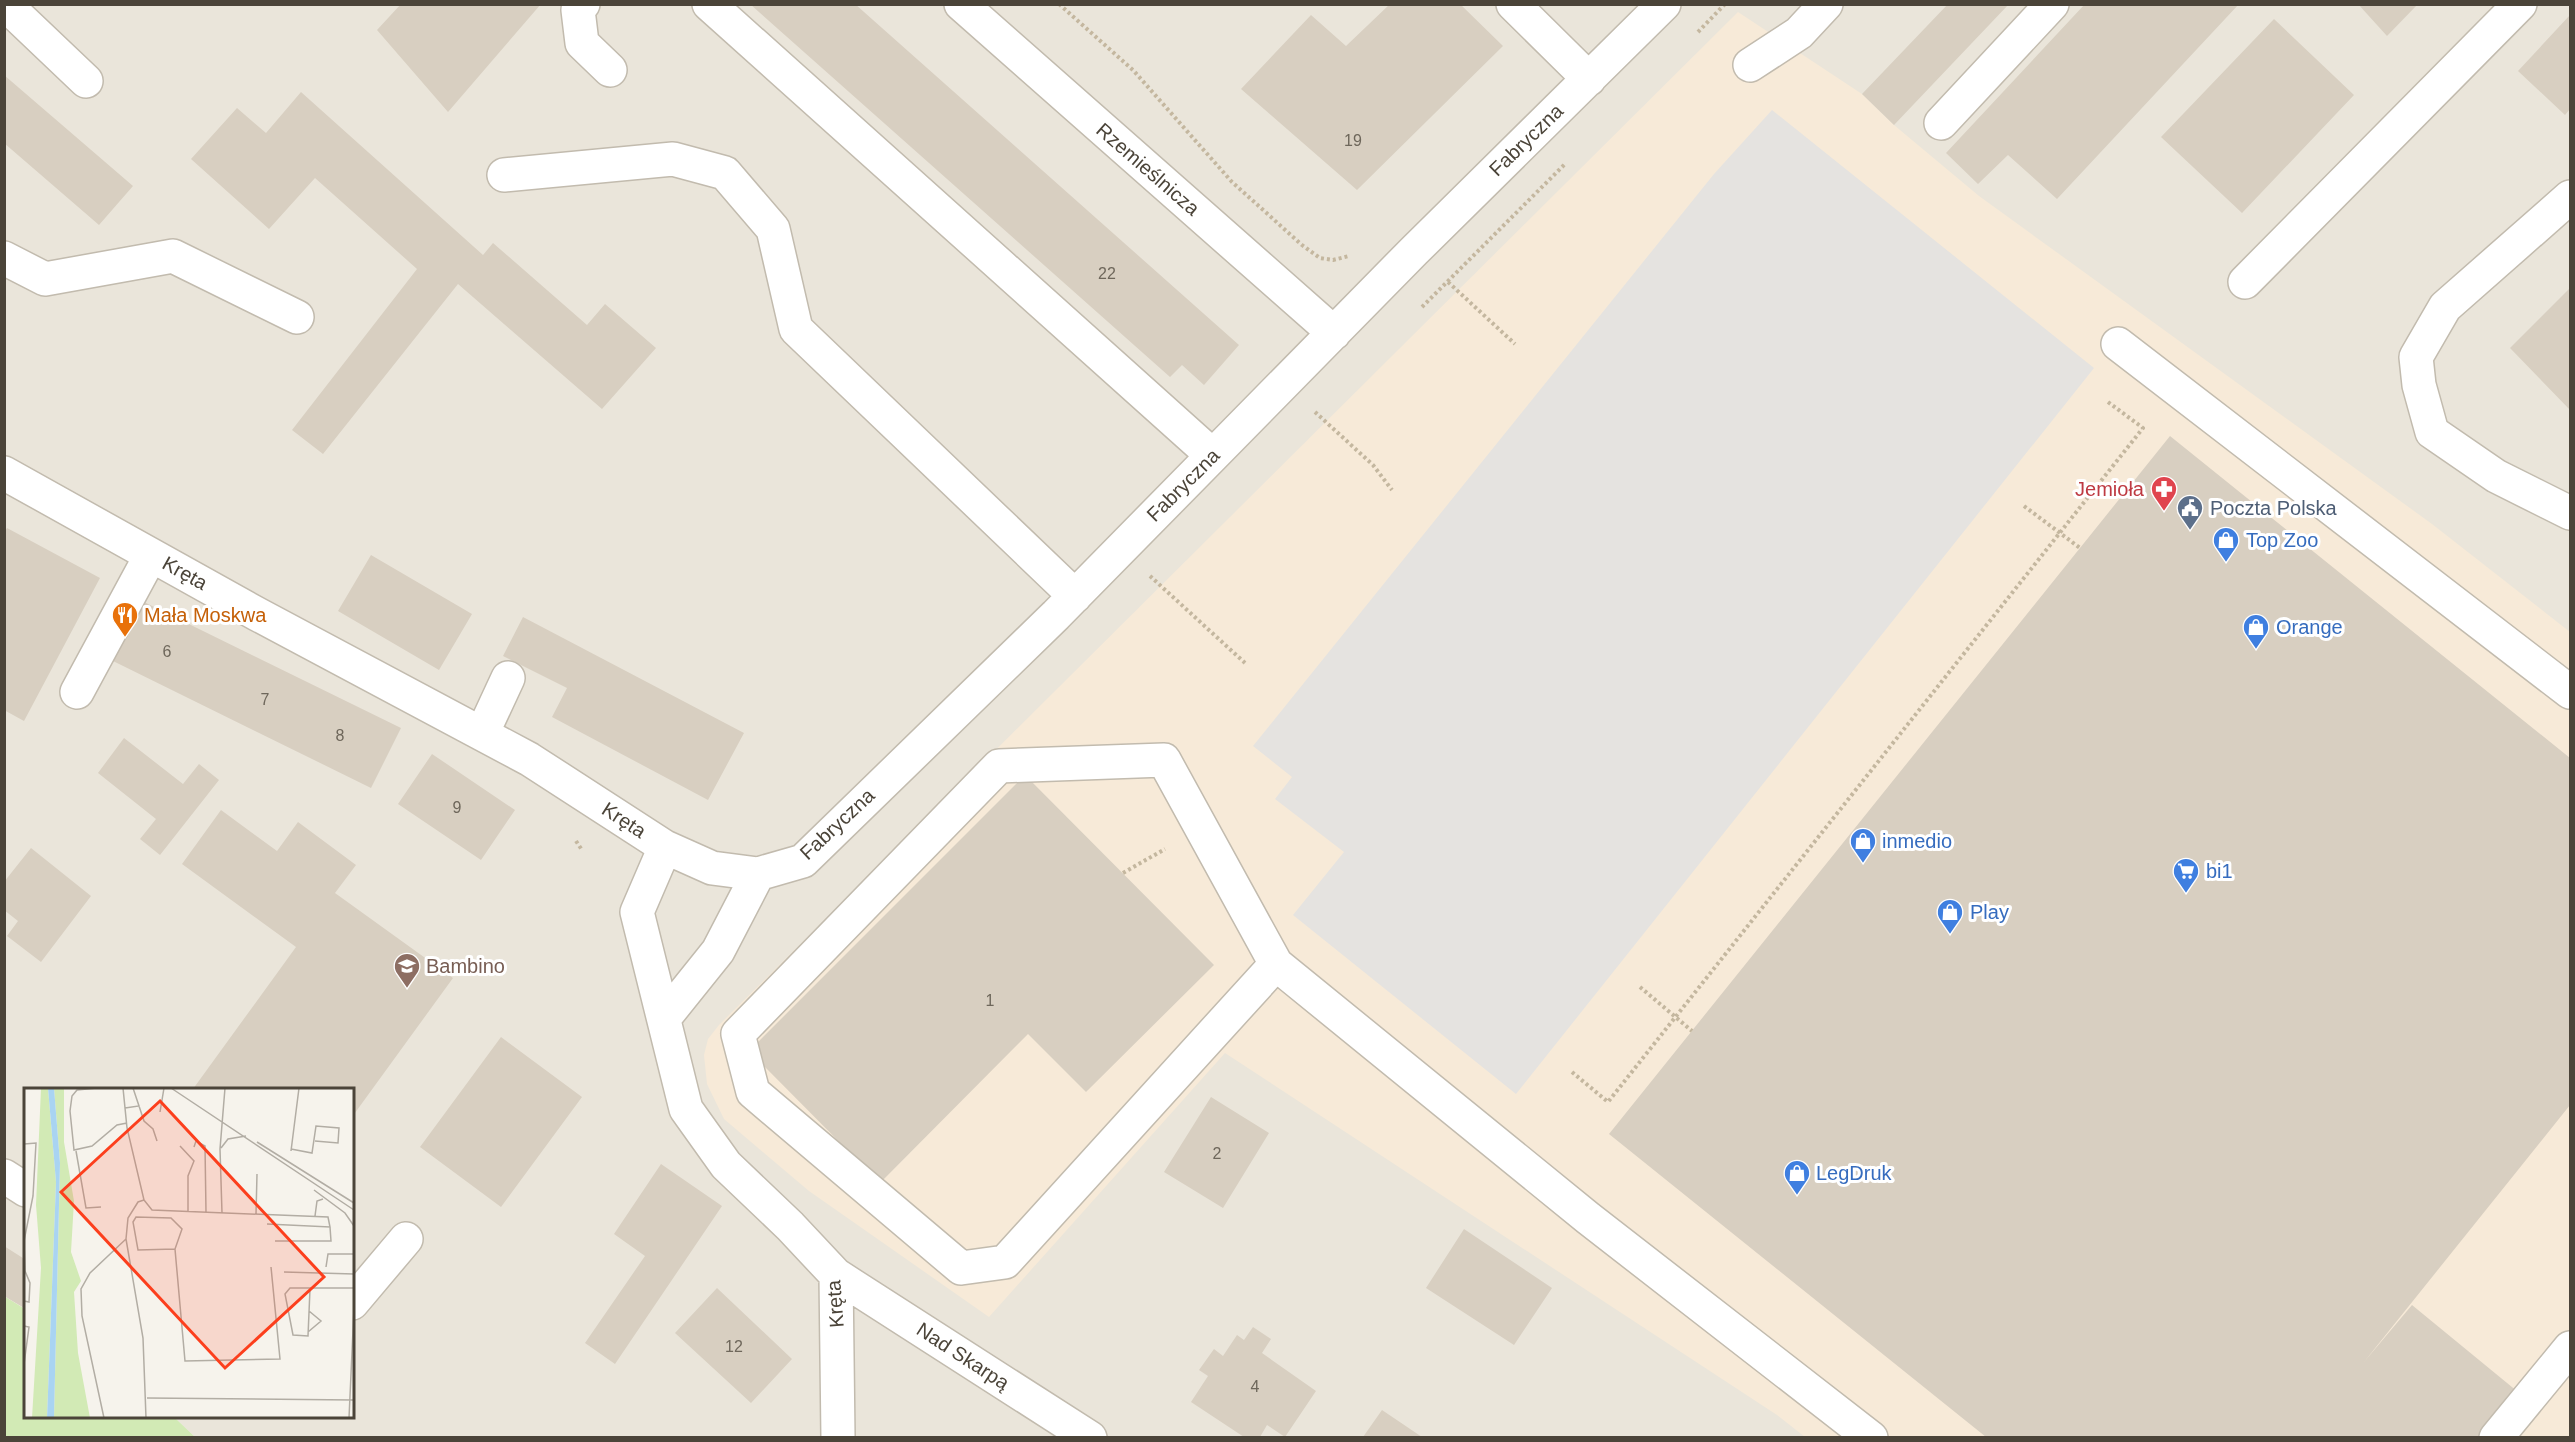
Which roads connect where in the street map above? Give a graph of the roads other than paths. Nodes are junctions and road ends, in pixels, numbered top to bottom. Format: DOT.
graph roads {
  1 [pos="5,4"];
  2 [pos="583,4"];
  3 [pos="709,4"];
  4 [pos="961,4"];
  5 [pos="1513,4"];
  6 [pos="1664,4"];
  7 [pos="1826,4"];
  8 [pos="2052,4"];
  9 [pos="2520,4"];
  10 [pos="1750,65"];
  11 [pos="610,70"];
  12 [pos="1589,79"];
  13 [pos="86,81"];
  14 [pos="1941,123"];
  15 [pos="504,175"];
  16 [pos="2571,197"];
  17 [pos="4,258"];
  18 [pos="2245,282"];
  19 [pos="297,317"];
  20 [pos="1334,333"];
  21 [pos="2118,344"];
  22 [pos="1212,455"];
  23 [pos="4,473"];
  24 [pos="2571,513"];
  25 [pos="151,555"];
  26 [pos="1075,596"];
  27 [pos="508,678"];
  28 [pos="78,692"];
  29 [pos="2571,692"];
  30 [pos="482,734"];
  31 [pos="665,847"];
  32 [pos="758,874"];
  33 [pos="1276,964"];
  34 [pos="665,1017"];
  35 [pos="4,1176"];
  36 [pos="24,1189"];
  37 [pos="405,1239"];
  38 [pos="836,1275"];
  39 [pos="354,1301"];
  40 [pos="2571,1348"];
  41 [pos="838,1437"];
  42 [pos="1090,1437"];
  43 [pos="1871,1437"];
  44 [pos="2496,1437"];
  1 -- 13 [label="street"];
  2 -- 11 [label="street"];
  3 -- 22 [label="street"];
  4 -- 20 [label="street, Rzemieślnicza"];
  5 -- 12 [label="street"];
  6 -- 12 [label="street, Fabryczna"];
  7 -- 10 [label="street"];
  8 -- 14 [label="street"];
  9 -- 18 [label="street"];
  12 -- 20 [label="street, Fabryczna"];
  15 -- 26 [label="street"];
  16 -- 24 [label="street"];
  17 -- 19 [label="street"];
  20 -- 22 [label="street, Fabryczna"];
  21 -- 29 [label="street"];
  22 -- 26 [label="street, Fabryczna"];
  23 -- 25 [label="street, Kręta"];
  25 -- 28 [label="street"];
  25 -- 30 [label="street, Kręta"];
  26 -- 32 [label="street, Fabryczna"];
  27 -- 30 [label="street"];
  30 -- 31 [label="street, Kręta"];
  31 -- 32 [label="street, Fabryczna"];
  31 -- 34 [label="street, Kręta"];
  32 -- 34 [label="street"];
  33 -- 33 [label="street"];
  33 -- 43 [label="street"];
  34 -- 38 [label="street, Kręta"];
  35 -- 36 [label="street"];
  37 -- 39 [label="street"];
  38 -- 41 [label="street, Kręta"];
  38 -- 42 [label="street, Nad Skarpą"];
  40 -- 44 [label="street"];
}
